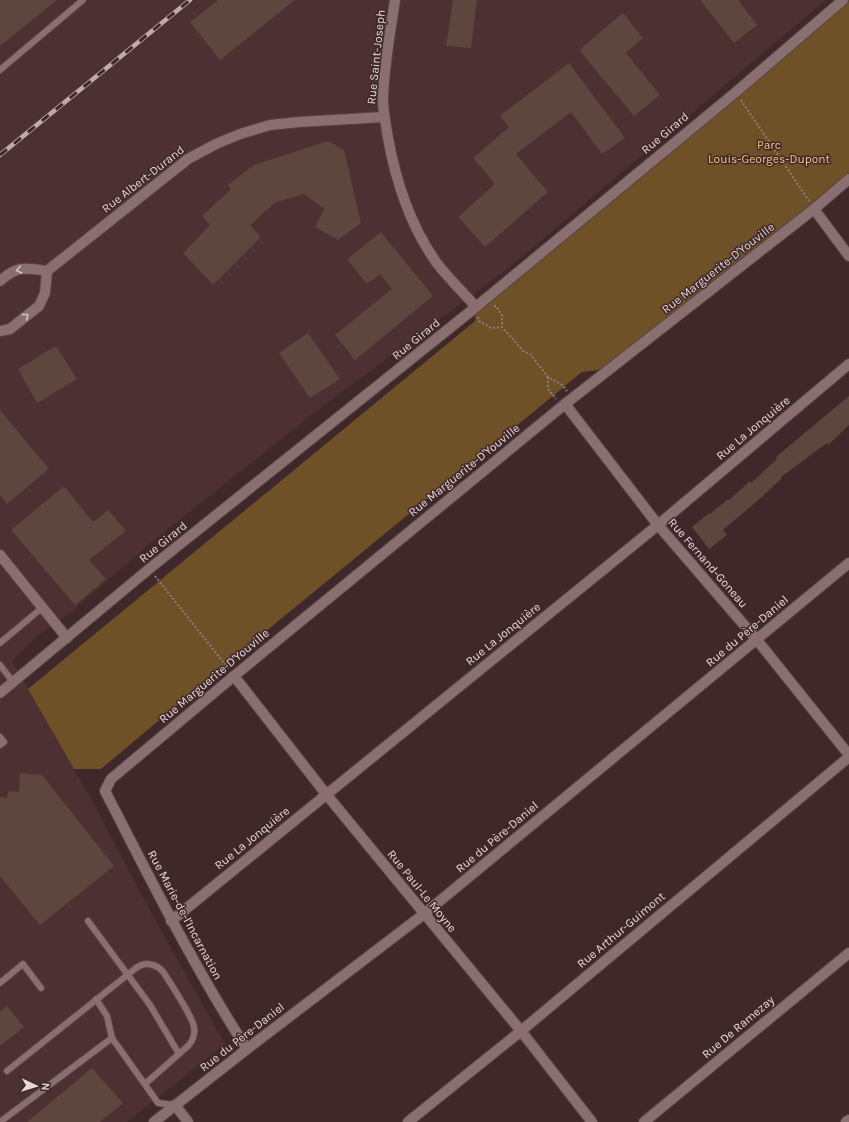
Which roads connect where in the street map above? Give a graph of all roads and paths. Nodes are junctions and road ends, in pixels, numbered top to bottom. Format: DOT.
graph roads {
  1 [pos="84,0"];
  2 [pos="395,0"];
  3 [pos="843,0"];
  4 [pos="0,70"];
  5 [pos="736,92"];
  6 [pos="384,117"];
  7 [pos="849,179"];
  8 [pos="814,209"];
  9 [pos="849,256"];
  10 [pos="47,271"];
  11 [pos="0,281"];
  12 [pos="476,307"];
  13 [pos="502,327"];
  14 [pos="0,331"];
  15 [pos="849,364"];
  16 [pos="548,377"];
  17 [pos="565,404"];
  18 [pos="658,525"];
  19 [pos="0,555"];
  20 [pos="849,563"];
  21 [pos="149,569"];
  22 [pos="43,607"];
  23 [pos="67,638"];
  24 [pos="757,640"];
  25 [pos="0,643"];
  26 [pos="0,664"];
  27 [pos="234,676"];
  28 [pos="13,682"];
  29 [pos="0,693"];
  30 [pos="0,737"];
  31 [pos="0,745"];
  32 [pos="849,756"];
  33 [pos="105,791"];
  34 [pos="326,794"];
  35 [pos="424,914"];
  36 [pos="88,921"];
  37 [pos="171,921"];
  38 [pos="849,953"];
  39 [pos="127,974"];
  40 [pos="0,983"];
  41 [pos="41,988"];
  42 [pos="96,999"];
  43 [pos="521,1031"];
  44 [pos="112,1038"];
  45 [pos="247,1049"];
  46 [pos="179,1054"];
  47 [pos="7,1071"];
  48 [pos="145,1084"];
  49 [pos="175,1105"];
  50 [pos="849,1120"];
  51 [pos="0,1122"];
  52 [pos="154,1122"];
  53 [pos="188,1122"];
  54 [pos="408,1122"];
  55 [pos="592,1122"];
  56 [pos="644,1122"];
  57 [pos="846,1122"];
  1 -- 4 [label="lane"];
  2 -- 6 [label="street, Rue Saint-Joseph"];
  3 -- 5 [label="street, Rue Girard"];
  5 -- 8 [label="path"];
  5 -- 12 [label="street, Rue Girard"];
  6 -- 10 [label="street, Rue Albert-Durand"];
  6 -- 12 [label="street, Rue Saint-Joseph"];
  7 -- 8 [label="street, Rue Marguerite-D'Youville"];
  8 -- 9 [label="street"];
  8 -- 17 [label="street, Rue Marguerite-D'Youville"];
  10 -- 11 [label="street, one-way"];
  14 -- 10 [label="street, one-way"];
  12 -- 13 [label="path"];
  12 -- 13 [label="path"];
  12 -- 21 [label="street, Rue Girard"];
  13 -- 16 [label="path"];
  15 -- 18 [label="street, Rue La Jonquière"];
  16 -- 17 [label="path"];
  16 -- 17 [label="path"];
  17 -- 18 [label="street, Rue Fernand-Goneau"];
  17 -- 27 [label="street, Rue Marguerite-D'Youville"];
  18 -- 24 [label="street, Rue Fernand-Goneau"];
  18 -- 34 [label="street, Rue La Jonquière"];
  19 -- 22 [label="street"];
  20 -- 24 [label="street, Rue du Père-Daniel"];
  21 -- 23 [label="street, Rue Girard"];
  21 -- 27 [label="path"];
  22 -- 23 [label="street"];
  22 -- 25 [label="lane"];
  23 -- 28 [label="street, Rue Girard"];
  24 -- 32 [label="street, Rue Fernand-Goneau"];
  24 -- 35 [label="street, Rue du Père-Daniel"];
  26 -- 28 [label="lane"];
  27 -- 33 [label="street, Rue Marguerite-D'Youville"];
  27 -- 34 [label="street, Rue Paul-Le Moyne"];
  28 -- 29 [label="street, Rue Girard"];
  30 -- 31 [label="lane"];
  32 -- 43 [label="street, Rue Arthur-Guimont"];
  33 -- 37 [label="street, Rue Marie-de-l'Incarnation"];
  34 -- 35 [label="street, Rue Paul-Le Moyne"];
  34 -- 37 [label="street, Rue La Jonquière"];
  35 -- 43 [label="street, Rue Paul-Le Moyne"];
  35 -- 45 [label="street, Rue du Père-Daniel"];
  36 -- 39 [label="lane"];
  37 -- 45 [label="street, Rue Marie-de-l'Incarnation"];
  38 -- 56 [label="street, Rue De Ramezay"];
  39 -- 42 [label="lane"];
  39 -- 46 [label="lane"];
  39 -- 46 [label="lane"];
  40 -- 41 [label="lane"];
  42 -- 44 [label="lane"];
  42 -- 47 [label="lane"];
  43 -- 54 [label="street, Rue Arthur-Guimont"];
  43 -- 55 [label="street, Rue Paul-Le Moyne"];
  44 -- 48 [label="lane"];
  44 -- 51 [label="lane"];
  45 -- 49 [label="street, Rue du Père-Daniel"];
  46 -- 48 [label="lane"];
  48 -- 49 [label="lane"];
  49 -- 52 [label="street, Rue du Père-Daniel"];
  49 -- 53 [label="street"];
  50 -- 57 [label="street"];
}
